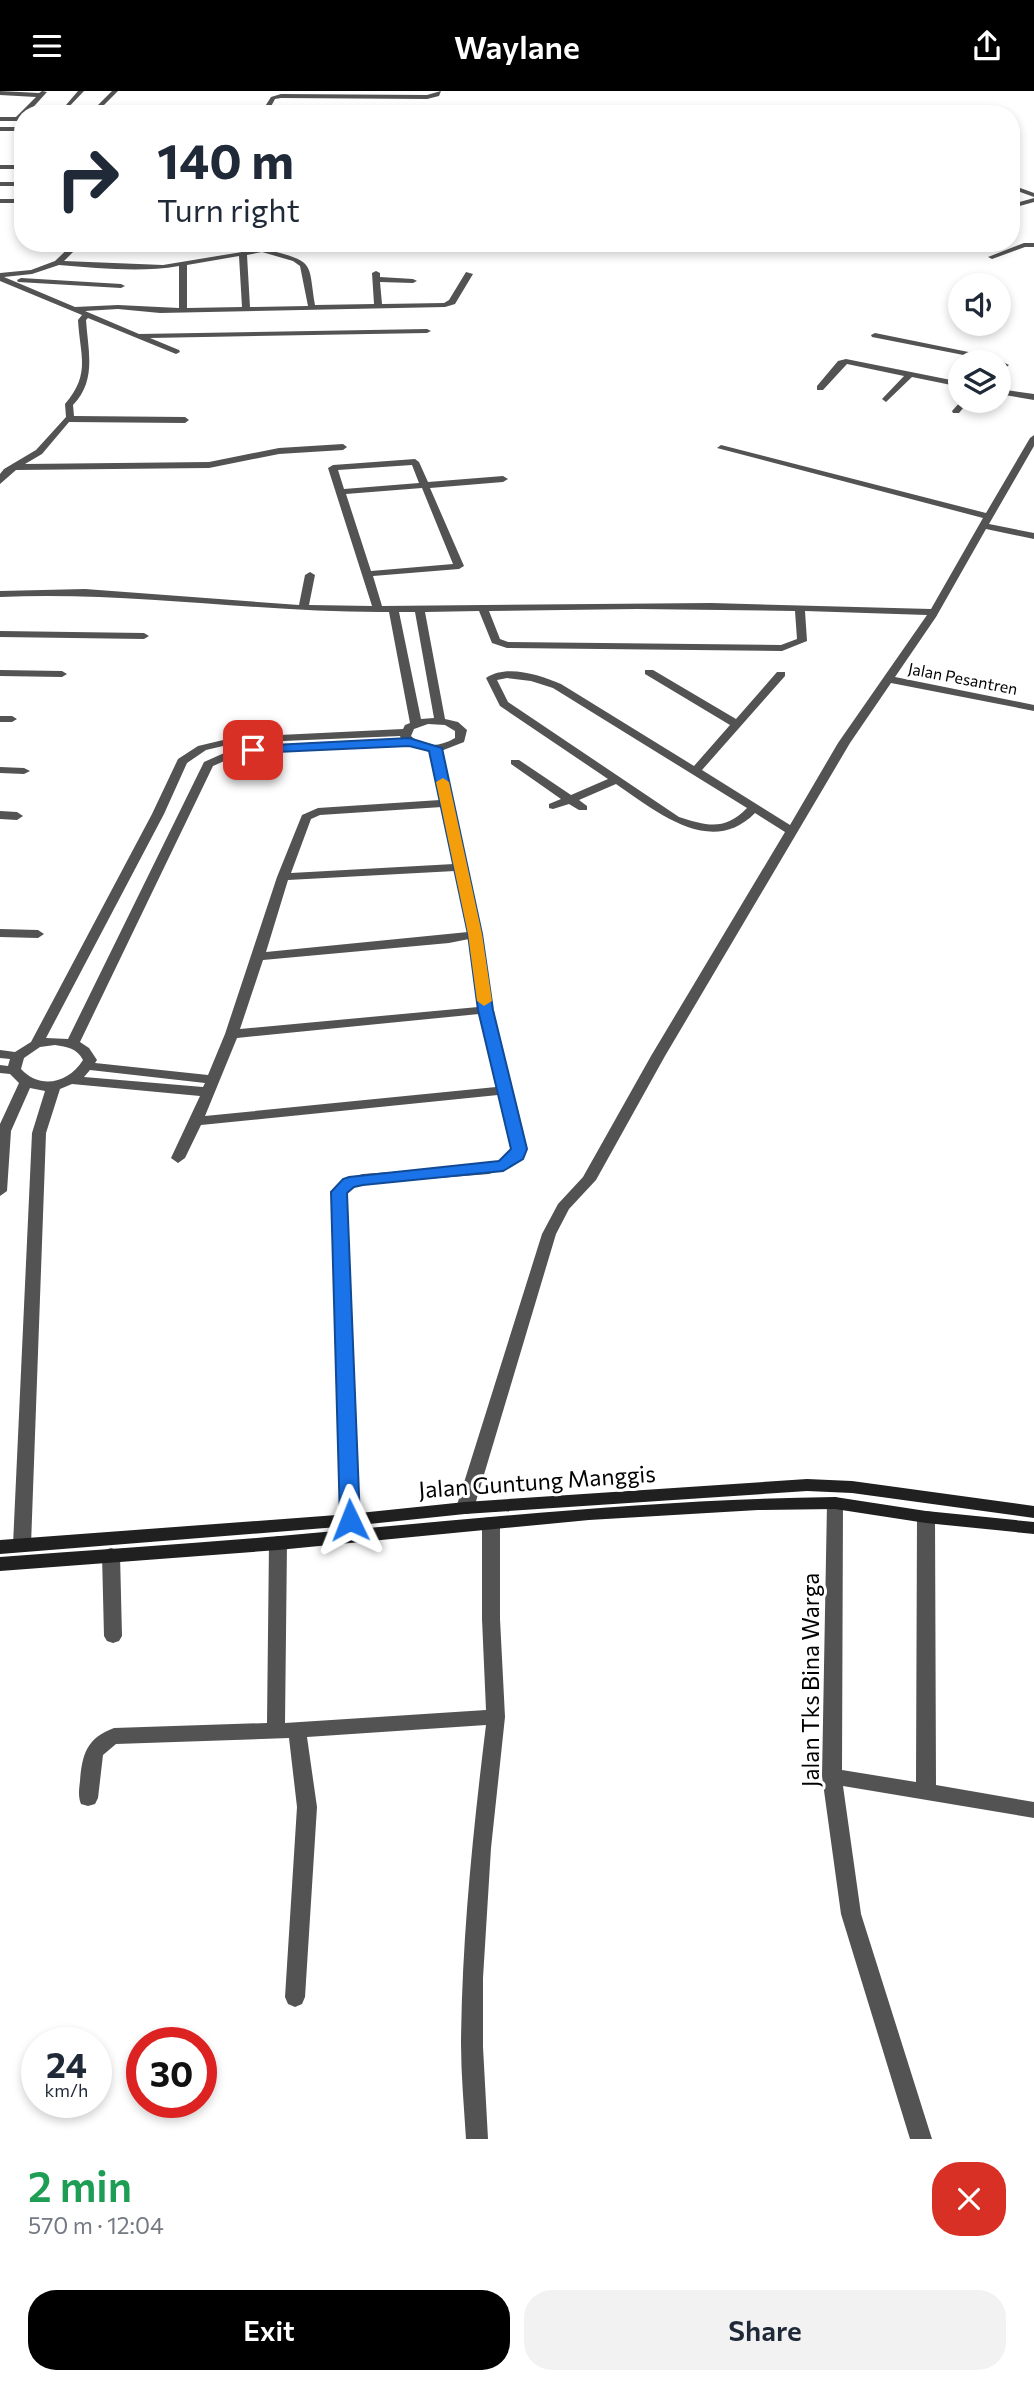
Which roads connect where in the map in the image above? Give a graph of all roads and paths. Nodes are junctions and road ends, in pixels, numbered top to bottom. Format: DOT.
graph roads {
  1 [pos="81,91"];
  2 [pos="115,91"];
  3 [pos="438,91"];
  4 [pos="0,93"];
  5 [pos="43,93"];
  6 [pos="68,105"];
  7 [pos="102,105"];
  8 [pos="268,105"];
  9 [pos="69,252"];
  10 [pos="260,252"];
  11 [pos="269,252"];
  12 [pos="1005,252"];
  13 [pos="243,255"];
  14 [pos="992,257"];
  15 [pos="58,263"];
  16 [pos="183,264"];
  17 [pos="123,267"];
  18 [pos="469,274"];
  19 [pos="1,277"];
  20 [pos="413,281"];
  21 [pos="121,286"];
  22 [pos="118,307"];
  23 [pos="378,307"];
  24 [pos="312,308"];
  25 [pos="73,309"];
  26 [pos="183,310"];
  27 [pos="246,310"];
  28 [pos="87,315"];
  29 [pos="426,331"];
  30 [pos="876,335"];
  31 [pos="136,336"];
  32 [pos="949,350"];
  33 [pos="176,352"];
  34 [pos="910,374"];
  35 [pos="948,381"];
  36 [pos="820,388"];
  37 [pos="1011,393"];
  38 [pos="1034,397"];
  39 [pos="886,399"];
  40 [pos="70,418"];
  41 [pos="185,420"];
  42 [pos="1034,438"];
  43 [pos="343,447"];
  44 [pos="721,448"];
  45 [pos="14,467"];
  46 [pos="503,479"];
  47 [pos="0,481"];
  48 [pos="425,485"];
  49 [pos="340,492"];
  50 [pos="987,522"];
  51 [pos="1034,536"];
  52 [pos="367,574"];
  53 [pos="310,575"];
  54 [pos="0,594"];
  55 [pos="304,607"];
  56 [pos="482,607"];
  57 [pos="378,608"];
  58 [pos="393,608"];
  59 [pos="419,608"];
  60 [pos="800,608"];
  61 [pos="933,612"];
  62 [pos="0,634"];
  63 [pos="144,636"];
  64 [pos="431,670"];
  65 [pos="406,672"];
  66 [pos="649,672"];
  67 [pos="0,673"];
  68 [pos="62,674"];
  69 [pos="781,674"];
  70 [pos="886,679"];
  71 [pos="1034,708"];
  72 [pos="440,721"];
  73 [pos="416,723"];
  74 [pos="737,724"];
  75 [pos="407,737"];
  76 [pos="303,742"];
  77 [pos="435,748"];
  78 [pos="515,762"];
  79 [pos="0,770"];
  80 [pos="696,770"];
  81 [pos="24,771"];
  82 [pos="617,780"];
  83 [pos="569,799"];
  84 [pos="447,803"];
  85 [pos="553,806"];
  86 [pos="755,807"];
  87 [pos="583,808"];
  88 [pos="0,815"];
  89 [pos="17,816"];
  90 [pos="792,831"];
  91 [pos="461,867"];
  92 [pos="282,877"];
  93 [pos="0,933"];
  94 [pos="38,934"];
  95 [pos="475,934"];
  96 [pos="258,957"];
  97 [pos="485,1010"];
  98 [pos="232,1034"];
  99 [pos="73,1043"];
  100 [pos="36,1044"];
  101 [pos="0,1054"];
  102 [pos="11,1065"];
  103 [pos="87,1066"];
  104 [pos="72,1080"];
  105 [pos="26,1082"];
  106 [pos="54,1085"];
  107 [pos="209,1086"];
  108 [pos="504,1090"];
  109 [pos="196,1121"];
  110 [pos="178,1158"];
  111 [pos="0,1191"];
  112 [pos="835,1503"];
  113 [pos="465,1508"];
  114 [pos="1034,1511"];
  115 [pos="926,1517"];
  116 [pos="350,1520"];
  117 [pos="491,1523"];
  118 [pos="1034,1528"];
  119 [pos="278,1543"];
  120 [pos="22,1545"];
  121 [pos="0,1547"];
  122 [pos="111,1555"];
  123 [pos="0,1564"];
  124 [pos="113,1636"];
  125 [pos="496,1717"];
  126 [pos="276,1730"];
  127 [pos="297,1730"];
  128 [pos="832,1776"];
  129 [pos="926,1790"];
  130 [pos="88,1798"];
  131 [pos="1034,1810"];
  132 [pos="295,1997"];
  133 [pos="477,2139"];
  134 [pos="921,2139"];
  1 -- 6 [label="street"];
  2 -- 7 [label="street"];
  3 -- 8 [label="street"];
  4 -- 5 [label="street"];
  9 -- 15 [label="street"];
  10 -- 13 [label="street"];
  11 -- 24 [label="street"];
  12 -- 14 [label="street"];
  13 -- 16 [label="street"];
  13 -- 27 [label="street"];
  15 -- 17 [label="street"];
  15 -- 19 [label="street"];
  16 -- 17 [label="street"];
  16 -- 26 [label="street"];
  17 -- 21 [label="street"];
  18 -- 23 [label="street"];
  19 -- 21 [label="street"];
  19 -- 25 [label="street"];
  20 -- 23 [label="street"];
  21 -- 22 [label="street"];
  22 -- 25 [label="street"];
  22 -- 26 [label="street"];
  23 -- 24 [label="street"];
  24 -- 27 [label="street"];
  25 -- 28 [label="street"];
  26 -- 27 [label="street"];
  28 -- 31 [label="street"];
  28 -- 40 [label="street"];
  29 -- 31 [label="street"];
  30 -- 32 [label="street"];
  31 -- 33 [label="street"];
  34 -- 35 [label="street"];
  34 -- 36 [label="street"];
  34 -- 39 [label="street"];
  37 -- 38 [label="street"];
  40 -- 41 [label="street"];
  40 -- 45 [label="street"];
  42 -- 50 [label="street"];
  43 -- 45 [label="street"];
  44 -- 50 [label="street"];
  45 -- 47 [label="street"];
  46 -- 48 [label="street"];
  48 -- 49 [label="street"];
  48 -- 49 [label="street"];
  48 -- 52 [label="street"];
  49 -- 52 [label="street"];
  50 -- 51 [label="street"];
  50 -- 61 [label="street"];
  52 -- 57 [label="street"];
  53 -- 55 [label="street"];
  54 -- 55 [label="street"];
  55 -- 57 [label="street"];
  56 -- 59 [label="street"];
  56 -- 60 [label="street"];
  56 -- 60 [label="street"];
  57 -- 58 [label="street"];
  58 -- 59 [label="street"];
  58 -- 65 [label="street"];
  59 -- 64 [label="street"];
  60 -- 61 [label="street"];
  61 -- 70 [label="street"];
  62 -- 63 [label="street"];
  64 -- 65 [label="street"];
  64 -- 72 [label="street"];
  65 -- 73 [label="street"];
  66 -- 74 [label="street"];
  67 -- 68 [label="street"];
  69 -- 74 [label="street"];
  70 -- 71 [label="street, Jalan Pesantren"];
  70 -- 90 [label="street"];
  72 -- 73 [label="street"];
  72 -- 77 [label="street"];
  73 -- 75 [label="street"];
  74 -- 80 [label="street"];
  75 -- 76 [label="street"];
  75 -- 77 [label="street"];
  76 -- 99 [label="street"];
  76 -- 100 [label="street"];
  77 -- 84 [label="street"];
  78 -- 83 [label="street"];
  79 -- 81 [label="street"];
  80 -- 82 [label="street"];
  80 -- 86 [label="street"];
  82 -- 83 [label="street"];
  82 -- 86 [label="street"];
  83 -- 85 [label="street"];
  83 -- 87 [label="street"];
  84 -- 91 [label="street"];
  84 -- 92 [label="street"];
  86 -- 90 [label="street"];
  88 -- 89 [label="street"];
  90 -- 113 [label="street"];
  91 -- 92 [label="street"];
  91 -- 95 [label="street"];
  92 -- 96 [label="street"];
  93 -- 94 [label="street"];
  95 -- 96 [label="street"];
  95 -- 97 [label="street"];
  96 -- 98 [label="street"];
  97 -- 98 [label="street"];
  97 -- 108 [label="street"];
  98 -- 107 [label="street"];
  99 -- 100 [label="street"];
  99 -- 103 [label="street"];
  100 -- 102 [label="street"];
  101 -- 102 [label="street"];
  102 -- 105 [label="street"];
  103 -- 104 [label="street"];
  103 -- 107 [label="street"];
  104 -- 106 [label="street"];
  104 -- 107 [label="street"];
  105 -- 106 [label="street"];
  105 -- 111 [label="street"];
  106 -- 120 [label="street"];
  107 -- 109 [label="street"];
  108 -- 109 [label="street"];
  108 -- 116 [label="street"];
  109 -- 110 [label="street"];
  112 -- 115 [label="street, Jalan Guntung Manggis"];
  112 -- 117 [label="street, Jalan Guntung Manggis"];
  112 -- 128 [label="street, Jalan Tks Bina Warga"];
  113 -- 114 [label="street, Jalan Guntung Manggis"];
  113 -- 116 [label="street, Jalan Guntung Manggis"];
  115 -- 118 [label="street, Jalan Guntung Manggis"];
  115 -- 129 [label="street"];
  116 -- 120 [label="street, Jalan Guntung Manggis"];
  117 -- 119 [label="street, Jalan Guntung Manggis"];
  117 -- 125 [label="street"];
  119 -- 122 [label="street, Jalan Guntung Manggis"];
  119 -- 126 [label="street"];
  120 -- 121 [label="street, Jalan Guntung Manggis"];
  122 -- 123 [label="street, Jalan Guntung Manggis"];
  122 -- 124 [label="street"];
  125 -- 127 [label="street"];
  125 -- 133 [label="street"];
  126 -- 127 [label="street"];
  126 -- 130 [label="street"];
  127 -- 132 [label="street"];
  128 -- 129 [label="street"];
  128 -- 134 [label="street, Jalan Tks Bina Warga"];
  129 -- 131 [label="street"];
}
